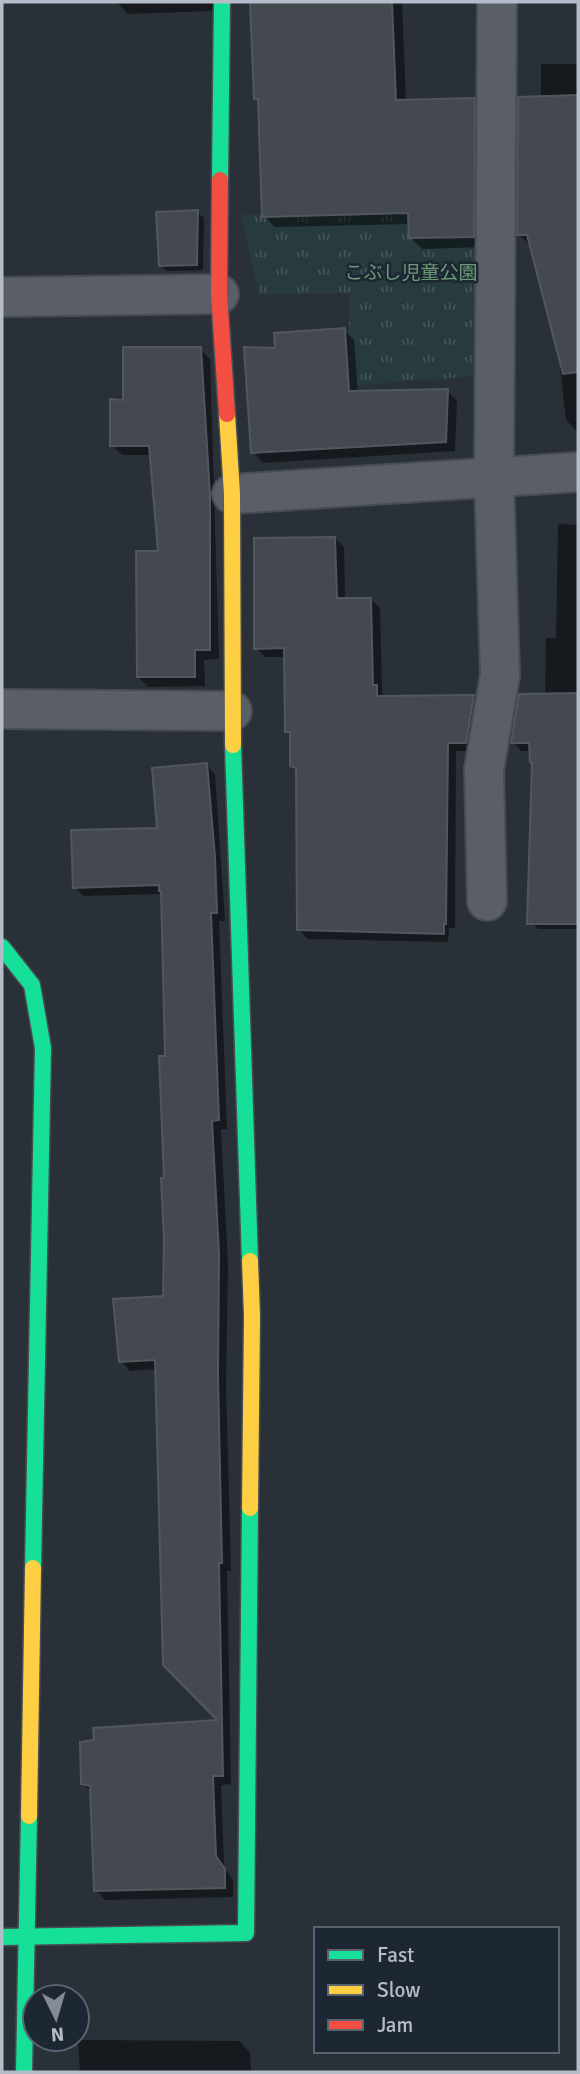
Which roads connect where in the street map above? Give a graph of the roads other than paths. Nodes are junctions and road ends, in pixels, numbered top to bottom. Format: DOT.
graph roads {
  1 [pos="222,2"];
  2 [pos="497,2"];
  3 [pos="219,294"];
  4 [pos="2,297"];
  5 [pos="578,472"];
  6 [pos="494,478"];
  7 [pos="232,494"];
  8 [pos="2,709"];
  9 [pos="232,711"];
  10 [pos="486,901"];
  11 [pos="2,947"];
  12 [pos="2,1937"];
  13 [pos="27,1937"];
  14 [pos="24,2072"];
  1 -- 3 [label="street"];
  2 -- 6 [label="street"];
  3 -- 4 [label="street"];
  3 -- 7 [label="street"];
  5 -- 6 [label="street"];
  6 -- 7 [label="street"];
  6 -- 10 [label="street"];
  7 -- 9 [label="street"];
  8 -- 9 [label="street"];
  9 -- 13 [label="street"];
  11 -- 13 [label="street"];
  12 -- 13 [label="street"];
  13 -- 14 [label="street"];
}
